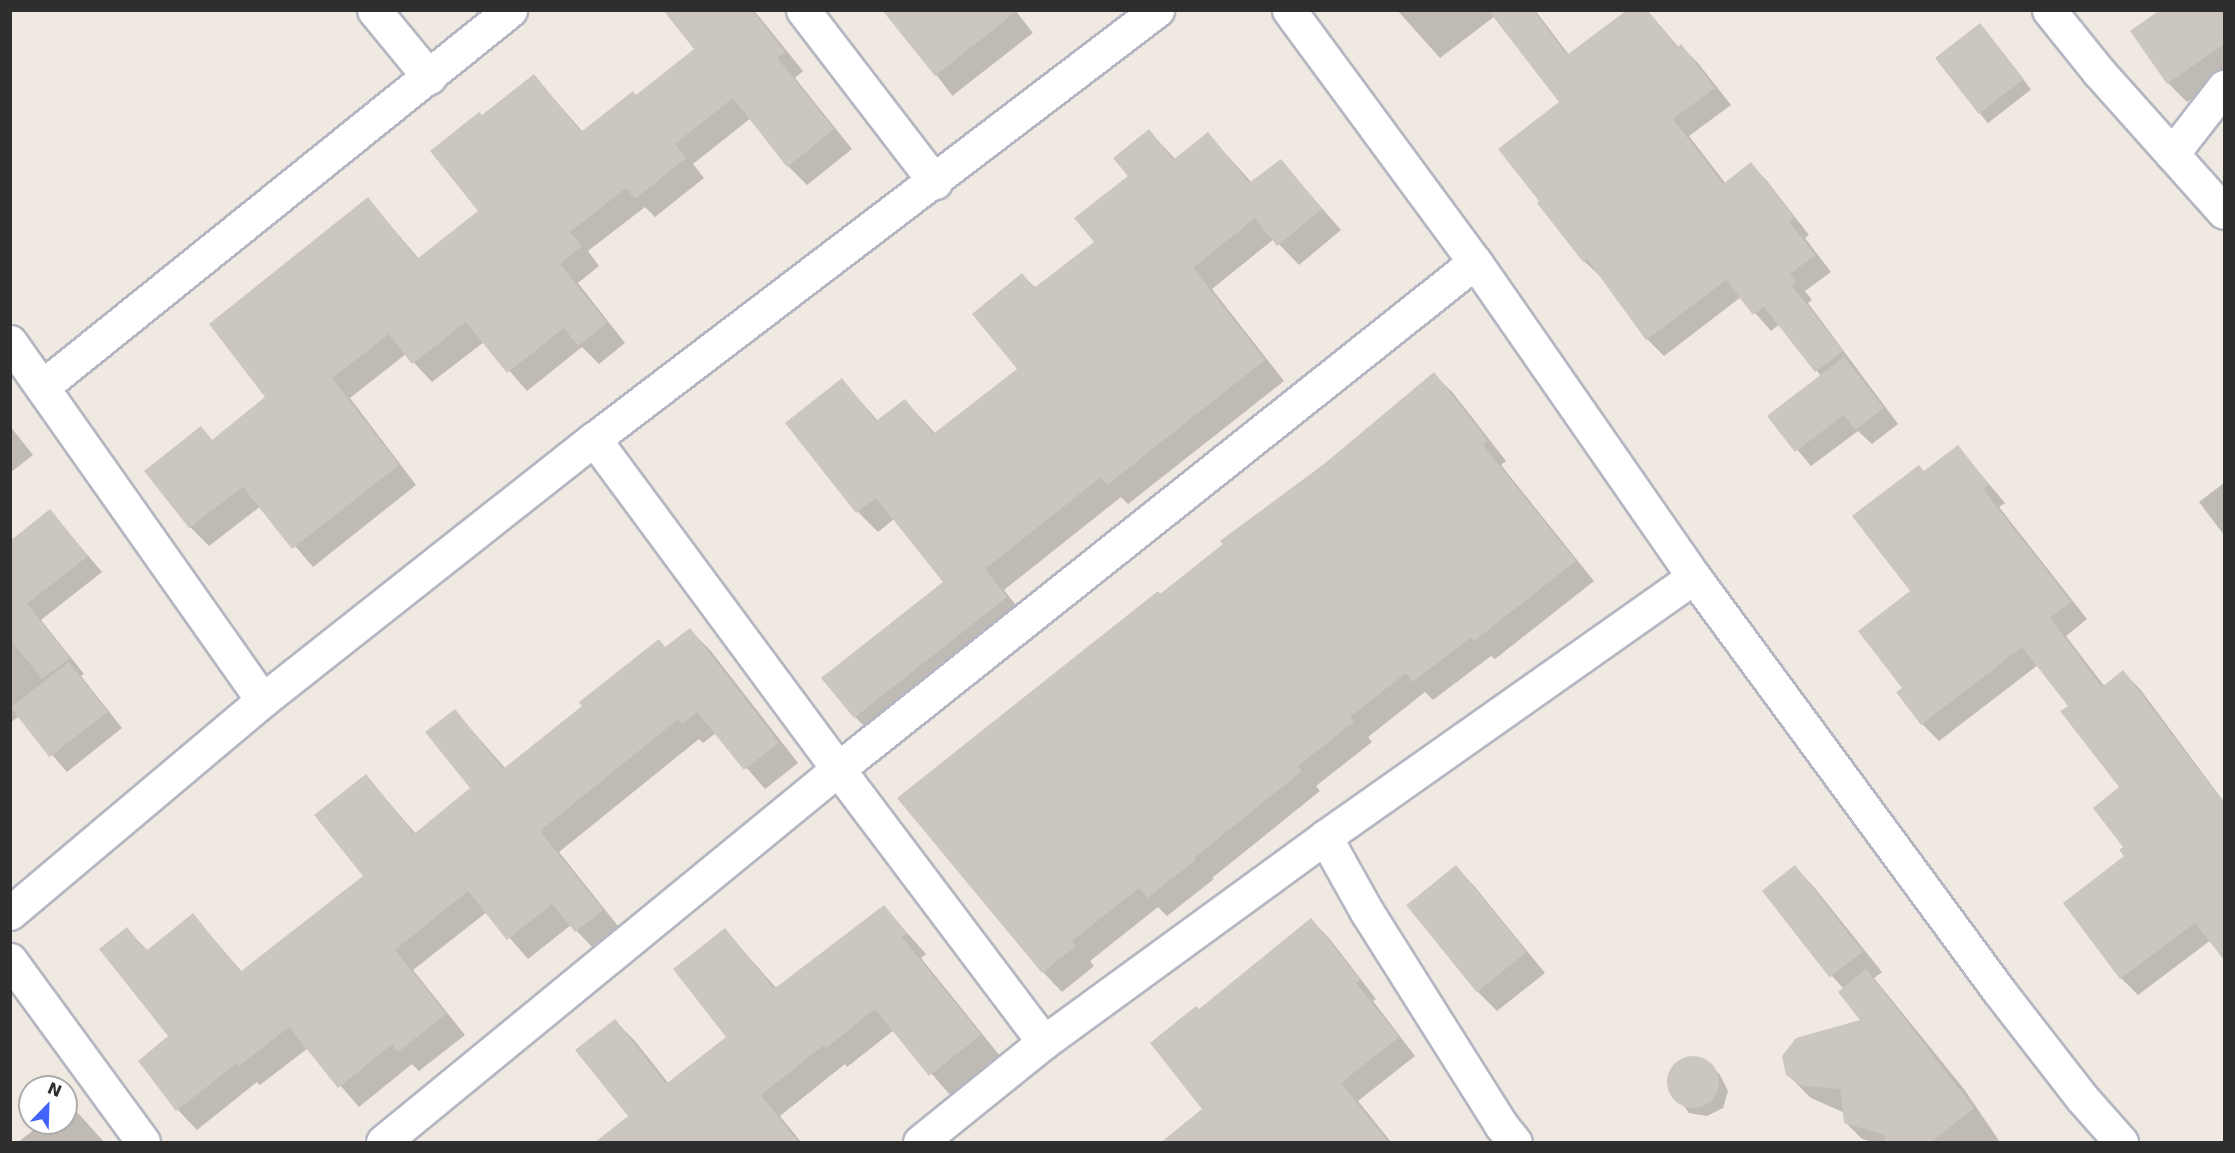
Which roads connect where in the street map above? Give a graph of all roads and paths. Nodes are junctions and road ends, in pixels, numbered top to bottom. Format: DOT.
graph roads {
  1 [pos="374,10"];
  2 [pos="510,10"];
  3 [pos="803,10"];
  4 [pos="1157,10"];
  5 [pos="1289,10"];
  6 [pos="2049,10"];
  7 [pos="429,77"];
  8 [pos="2224,87"];
  9 [pos="2172,154"];
  10 [pos="935,182"];
  11 [pos="2224,212"];
  12 [pos="1475,262"];
  13 [pos="10,342"];
  14 [pos="42,387"];
  15 [pos="594,439"];
  16 [pos="1694,577"];
  17 [pos="263,700"];
  18 [pos="838,769"];
  19 [pos="1325,837"];
  20 [pos="10,913"];
  21 [pos="10,960"];
  22 [pos="1044,1042"];
  23 [pos="1498,1137"];
  24 [pos="143,1143"];
  25 [pos="382,1143"];
  26 [pos="920,1143"];
  27 [pos="2121,1143"];
  1 -- 7 [label="street"];
  2 -- 7 [label="street"];
  3 -- 10 [label="street"];
  4 -- 10 [label="street"];
  5 -- 12 [label="street"];
  6 -- 9 [label="street"];
  7 -- 14 [label="street"];
  8 -- 9 [label="street"];
  9 -- 11 [label="street"];
  10 -- 15 [label="street"];
  12 -- 16 [label="street"];
  12 -- 18 [label="street"];
  13 -- 14 [label="street"];
  14 -- 17 [label="street"];
  15 -- 17 [label="street"];
  15 -- 18 [label="street"];
  16 -- 19 [label="street"];
  16 -- 27 [label="street"];
  17 -- 20 [label="street"];
  18 -- 22 [label="street"];
  18 -- 25 [label="street"];
  19 -- 22 [label="street"];
  19 -- 23 [label="street"];
  21 -- 24 [label="street"];
  22 -- 26 [label="street"];
}
